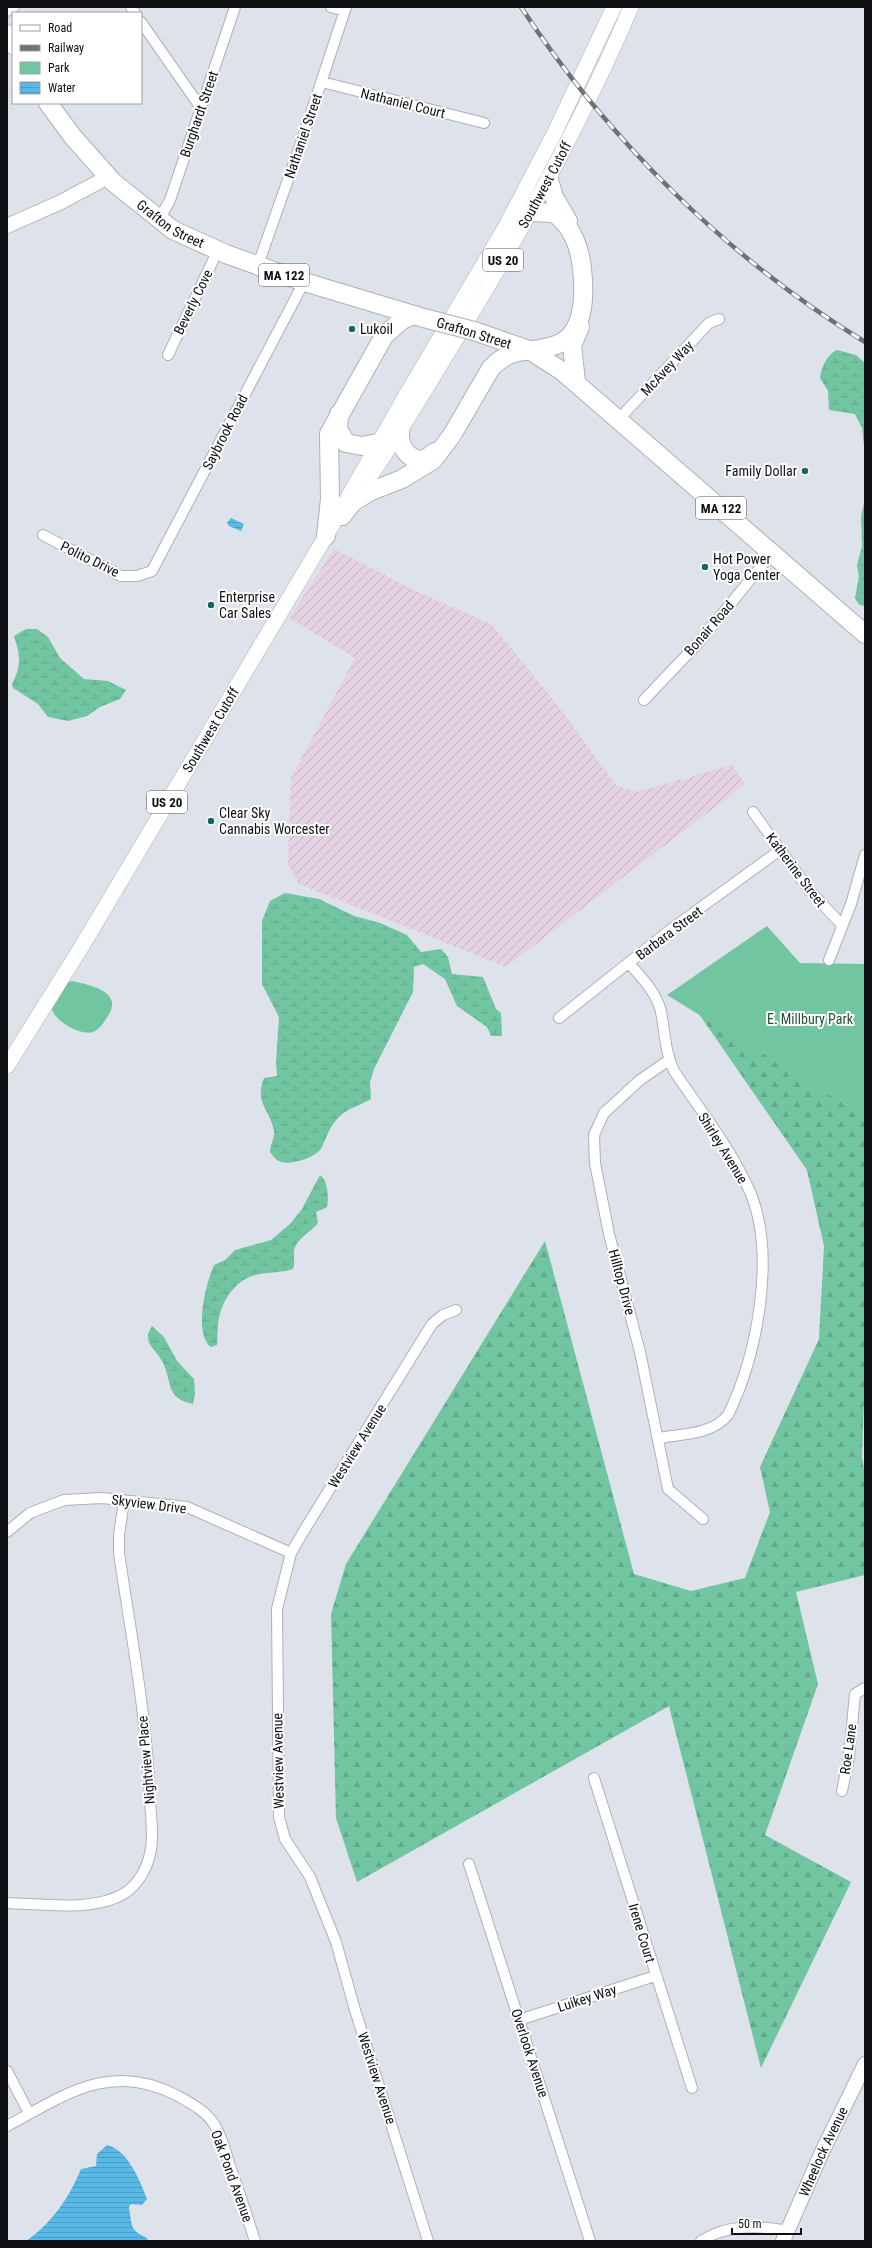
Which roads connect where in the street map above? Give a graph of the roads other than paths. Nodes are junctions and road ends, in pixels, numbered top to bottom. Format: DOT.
graph roads {
  1 [pos="14,7"];
  2 [pos="235,7"];
  3 [pos="331,7"];
  4 [pos="614,7"];
  5 [pos="631,7"];
  6 [pos="346,9"];
  7 [pos="7,11"];
  8 [pos="142,23"];
  9 [pos="7,34"];
  10 [pos="12,44"];
  11 [pos="322,82"];
  12 [pos="49,104"];
  13 [pos="201,108"];
  14 [pos="484,124"];
  15 [pos="108,177"];
  16 [pos="549,180"];
  17 [pos="531,212"];
  18 [pos="159,220"];
  19 [pos="7,226"];
  20 [pos="218,250"];
  21 [pos="258,265"];
  22 [pos="304,282"];
  23 [pos="376,304"];
  24 [pos="419,316"];
  25 [pos="719,319"];
  26 [pos="482,333"];
  27 [pos="384,336"];
  28 [pos="529,350"];
  29 [pos="168,354"];
  30 [pos="576,382"];
  31 [pos="340,414"];
  32 [pos="618,420"];
  33 [pos="400,431"];
  34 [pos="378,443"];
  35 [pos="353,502"];
  36 [pos="342,516"];
  37 [pos="43,535"];
  38 [pos="326,536"];
  39 [pos="772,553"];
  40 [pos="140,575"];
  41 [pos="865,634"];
  42 [pos="644,700"];
  43 [pos="753,812"];
  44 [pos="780,850"];
  45 [pos="865,855"];
  46 [pos="842,925"];
  47 [pos="829,960"];
  48 [pos="630,963"];
  49 [pos="559,1018"];
  50 [pos="669,1060"];
  51 [pos="7,1066"];
  52 [pos="456,1310"];
  53 [pos="658,1438"];
  54 [pos="124,1501"];
  55 [pos="703,1519"];
  56 [pos="7,1532"];
  57 [pos="291,1553"];
  58 [pos="865,1688"];
  59 [pos="594,1778"];
  60 [pos="842,1791"];
  61 [pos="469,1864"];
  62 [pos="7,1903"];
  63 [pos="655,1976"];
  64 [pos="518,2020"];
  65 [pos="865,2064"];
  66 [pos="7,2071"];
  67 [pos="692,2088"];
  68 [pos="29,2113"];
  69 [pos="7,2126"];
  70 [pos="786,2236"];
  71 [pos="255,2241"];
  72 [pos="428,2241"];
  73 [pos="590,2241"];
  74 [pos="701,2241"];
  1 -- 7 [label="street"];
  2 -- 13 [label="street, Burghardt Street"];
  3 -- 6 [label="street"];
  4 -- 34 [label="main road, Southwest Cutoff / US 20"];
  5 -- 16 [label="main road, Southwest Cutoff / US 20"];
  6 -- 11 [label="street, Nathaniel Street"];
  8 -- 13 [label="street"];
  9 -- 10 [label="highway"];
  11 -- 14 [label="street, Nathaniel Court"];
  11 -- 21 [label="street, Nathaniel Street"];
  12 -- 15 [label="highway, Grafton Street / MA 122"];
  13 -- 18 [label="street, Burghardt Street"];
  15 -- 18 [label="highway, Grafton Street / MA 122"];
  15 -- 19 [label="street"];
  16 -- 17 [label="main road, Southwest Cutoff / US 20"];
  16 -- 30 [label="highway"];
  17 -- 28 [label="highway"];
  17 -- 33 [label="main road, Southwest Cutoff / US 20"];
  18 -- 20 [label="highway, Grafton Street / MA 122"];
  20 -- 21 [label="highway, Grafton Street / MA 122"];
  20 -- 29 [label="street, Beverly Cove"];
  21 -- 22 [label="highway, Grafton Street / MA 122"];
  22 -- 23 [label="highway, Grafton Street / MA 122"];
  22 -- 40 [label="street, Saybrook Road"];
  23 -- 24 [label="highway, Grafton Street / MA 122"];
  23 -- 27 [label="highway"];
  24 -- 26 [label="highway, Grafton Street / MA 122, bridge"];
  24 -- 27 [label="highway"];
  25 -- 32 [label="street, McAvey Way"];
  26 -- 28 [label="highway, Grafton Street / MA 122"];
  26 -- 33 [label="highway"];
  27 -- 31 [label="highway"];
  28 -- 30 [label="highway, Grafton Street / MA 122"];
  28 -- 35 [label="highway"];
  30 -- 32 [label="highway, Grafton Street / MA 122"];
  31 -- 34 [label="highway"];
  31 -- 38 [label="highway"];
  32 -- 39 [label="highway, Grafton Street / MA 122"];
  33 -- 35 [label="main road, Southwest Cutoff / US 20"];
  34 -- 38 [label="main road, Southwest Cutoff / US 20"];
  35 -- 36 [label="highway, Southwest Cutoff / US 20"];
  36 -- 38 [label="main road, Southwest Cutoff / US 20"];
  37 -- 40 [label="street, Polito Drive"];
  38 -- 51 [label="main road, Southwest Cutoff / US 20"];
  39 -- 41 [label="highway, Grafton Street / MA 122"];
  39 -- 42 [label="street, Bonair Road"];
  43 -- 44 [label="street, Katherine Street"];
  44 -- 46 [label="street, Katherine Street"];
  44 -- 48 [label="street, Barbara Street"];
  45 -- 46 [label="street"];
  46 -- 47 [label="street"];
  48 -- 49 [label="street, Barbara Street"];
  48 -- 50 [label="street, Shirley Avenue"];
  50 -- 53 [label="street, Hilltop Drive"];
  50 -- 53 [label="street, Shirley Avenue"];
  52 -- 57 [label="street, Westview Avenue"];
  53 -- 55 [label="street, Hilltop Drive"];
  54 -- 56 [label="street, Skyview Drive"];
  54 -- 57 [label="street, Skyview Drive"];
  54 -- 62 [label="street, Nightview Place"];
  57 -- 72 [label="street, Westview Avenue"];
  58 -- 60 [label="street, Roe Lane"];
  59 -- 63 [label="street, Irene Court"];
  61 -- 64 [label="street, Overlook Avenue"];
  63 -- 64 [label="street, Luikey Way"];
  63 -- 67 [label="street, Irene Court"];
  64 -- 73 [label="street, Overlook Avenue"];
  65 -- 70 [label="street, Wheelock Avenue"];
  66 -- 68 [label="street"];
  68 -- 69 [label="street, Oak Pond Avenue"];
  68 -- 71 [label="street, Oak Pond Avenue"];
  70 -- 74 [label="street"];
}
